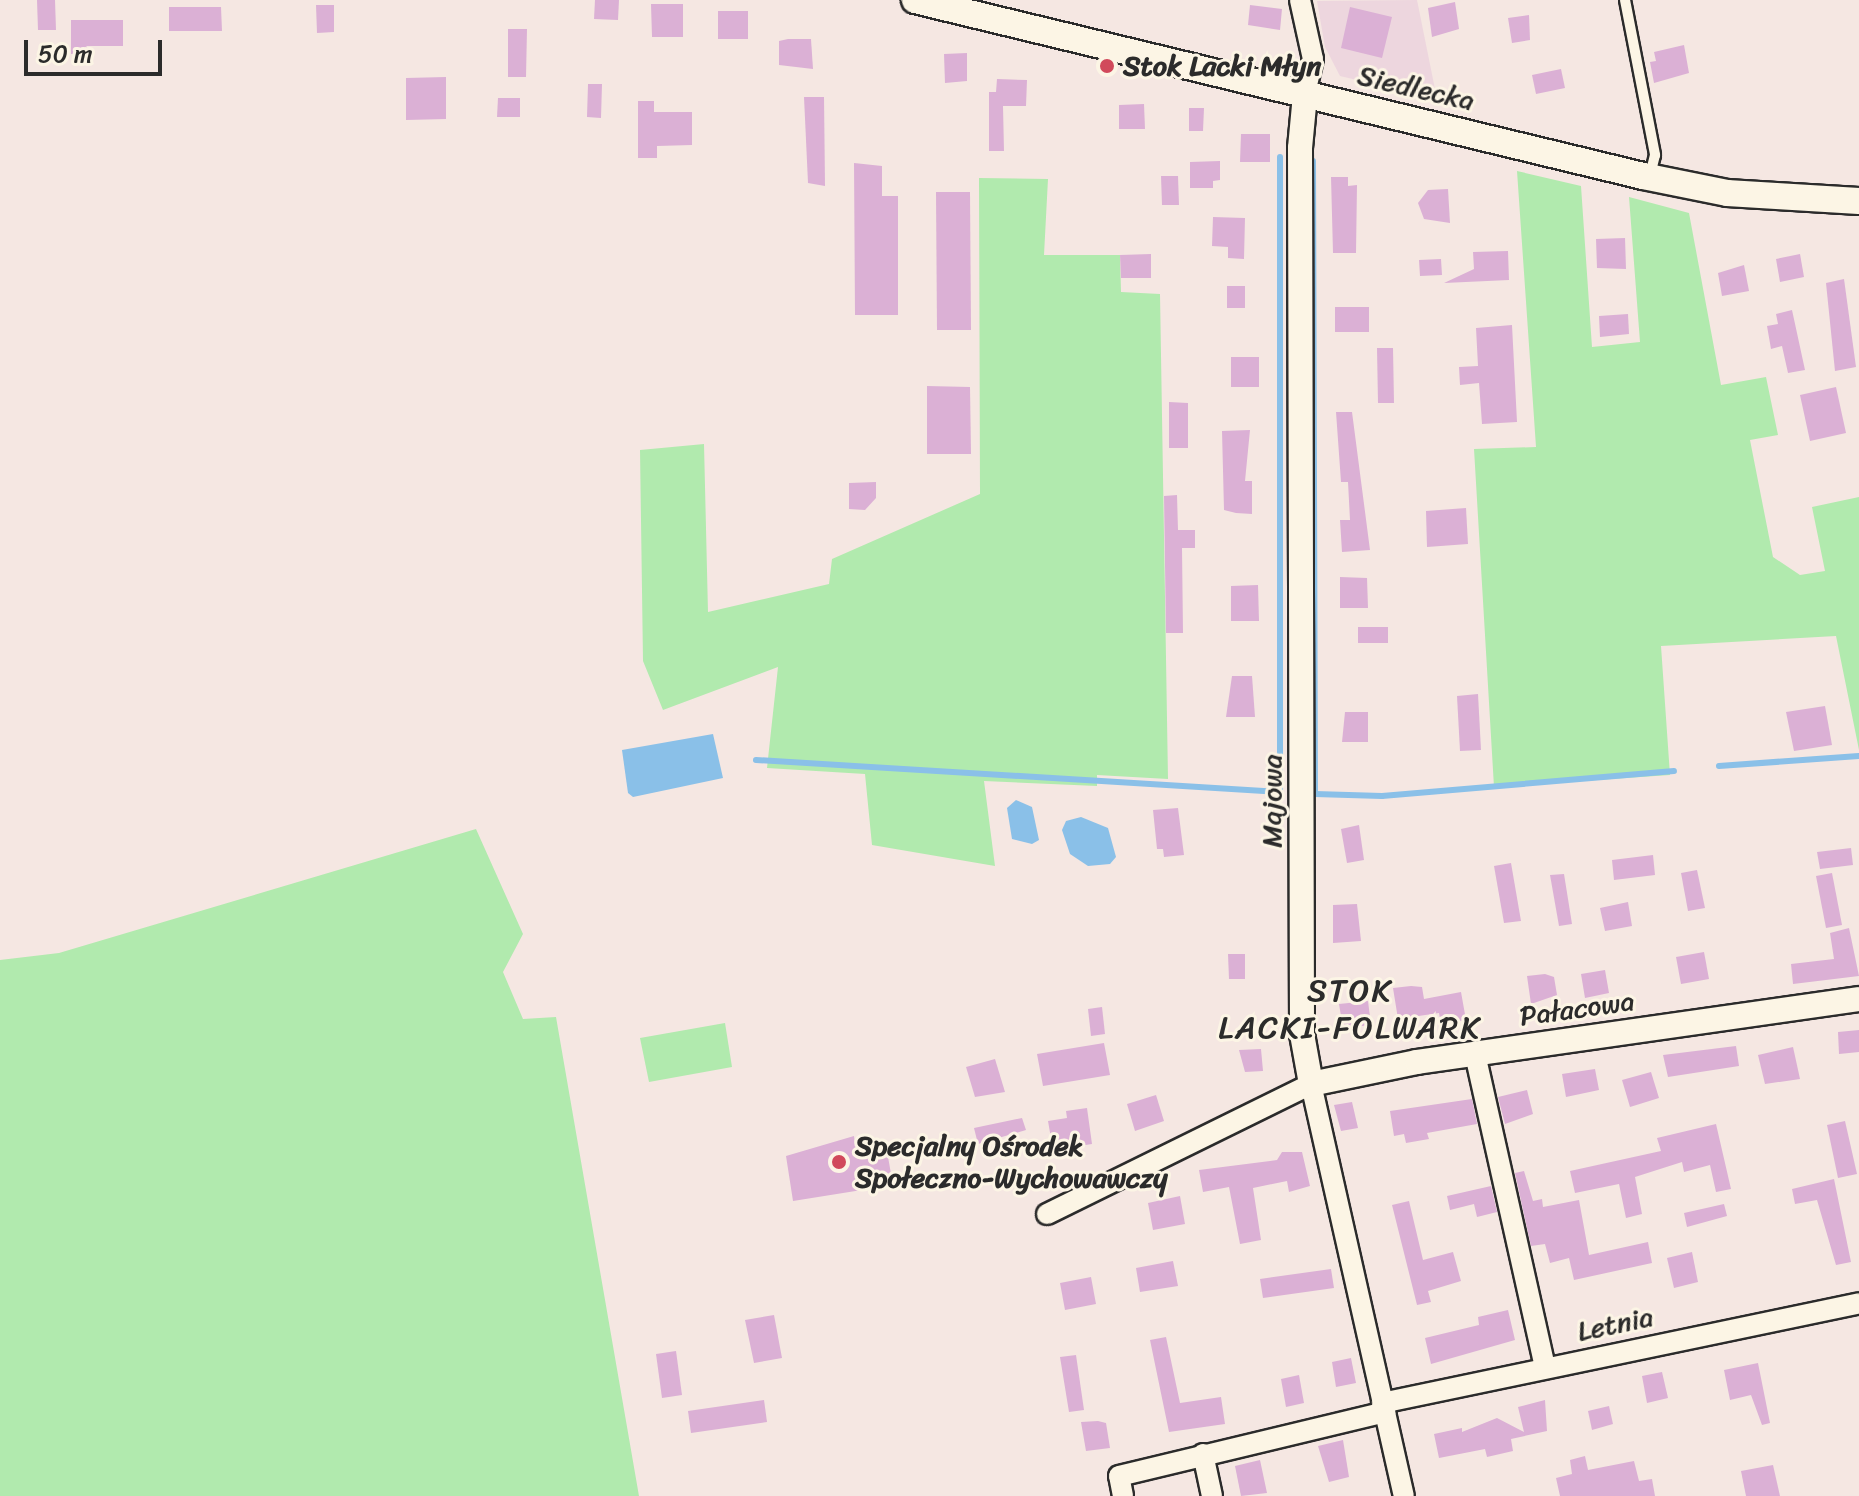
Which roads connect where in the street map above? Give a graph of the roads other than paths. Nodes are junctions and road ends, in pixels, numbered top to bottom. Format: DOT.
graph roads {
  1 [pos="915,0"];
  2 [pos="1300,0"];
  3 [pos="1625,0"];
  4 [pos="1305,95"];
  5 [pos="1650,177"];
  6 [pos="1859,201"];
  7 [pos="1859,999"];
  8 [pos="1475,1054"];
  9 [pos="1311,1084"];
  10 [pos="1047,1214"];
  11 [pos="1859,1303"];
  12 [pos="1545,1367"];
  13 [pos="1384,1407"];
  14 [pos="1203,1454"];
  15 [pos="1121,1486"];
  16 [pos="1212,1496"];
  17 [pos="1404,1496"];
  1 -- 4 [label="main road, Siedlecka"];
  2 -- 4 [label="street"];
  3 -- 5 [label="lane"];
  4 -- 5 [label="main road, Siedlecka"];
  4 -- 9 [label="street, Majowa"];
  5 -- 6 [label="main road, Siedlecka"];
  7 -- 8 [label="street, Pałacowa"];
  8 -- 9 [label="street, Pałacowa"];
  8 -- 12 [label="street"];
  9 -- 10 [label="street, Pałacowa"];
  9 -- 13 [label="street, Majowa"];
  11 -- 12 [label="street, Letnia"];
  12 -- 13 [label="street, Letnia"];
  13 -- 14 [label="street, Letnia"];
  13 -- 17 [label="street, Majowa"];
  14 -- 15 [label="street, Letnia"];
  14 -- 16 [label="street"];
}
